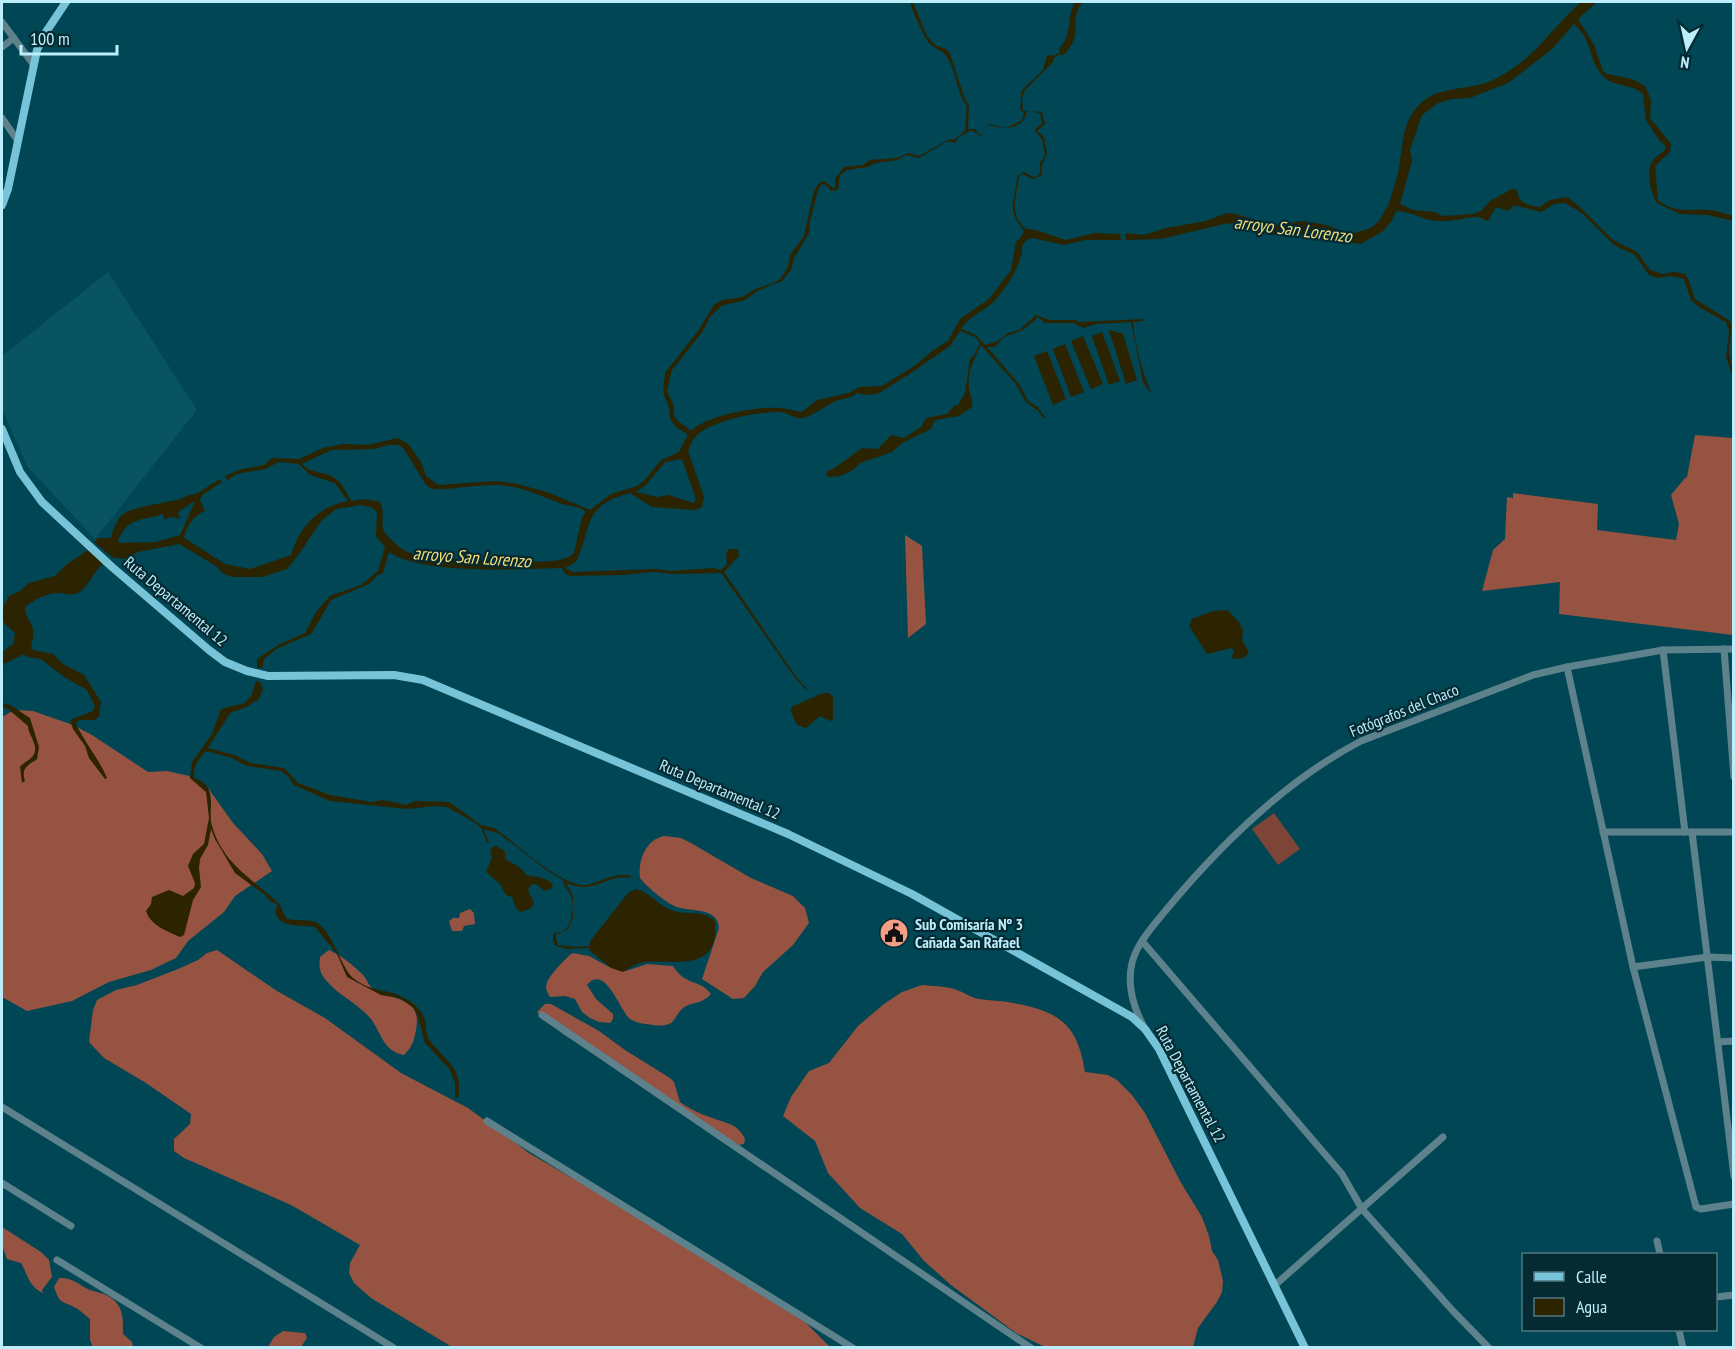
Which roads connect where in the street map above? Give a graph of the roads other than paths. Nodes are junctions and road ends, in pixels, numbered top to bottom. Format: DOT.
graph roads {
  1 [pos="66,2"];
  2 [pos="2,22"];
  3 [pos="14,38"];
  4 [pos="2,47"];
  5 [pos="33,63"];
  6 [pos="2,118"];
  7 [pos="18,141"];
  8 [pos="2,205"];
  9 [pos="2,429"];
  10 [pos="1724,649"];
  11 [pos="1734,649"];
  12 [pos="1663,650"];
  13 [pos="1568,667"];
  14 [pos="1734,777"];
  15 [pos="1603,832"];
  16 [pos="1688,832"];
  17 [pos="1734,832"];
  18 [pos="1142,941"];
  19 [pos="1708,957"];
  20 [pos="1734,958"];
  21 [pos="1632,967"];
  22 [pos="542,1015"];
  23 [pos="1145,1029"];
  24 [pos="1734,1041"];
  25 [pos="1718,1042"];
  26 [pos="2,1107"];
  27 [pos="1731,1119"];
  28 [pos="487,1121"];
  29 [pos="1443,1137"];
  30 [pos="1734,1176"];
  31 [pos="2,1183"];
  32 [pos="1734,1204"];
  33 [pos="1362,1209"];
  34 [pos="71,1226"];
  35 [pos="1657,1241"];
  36 [pos="1660,1253"];
  37 [pos="57,1260"];
  38 [pos="1275,1285"];
  39 [pos="1734,1295"];
  40 [pos="1717,1297"];
  41 [pos="1679,1331"];
  42 [pos="201,1347"];
  43 [pos="394,1347"];
  44 [pos="853,1347"];
  45 [pos="1031,1347"];
  46 [pos="1305,1347"];
  47 [pos="1489,1347"];
  48 [pos="1683,1347"];
  1 -- 5 [label="main road"];
  2 -- 3 [label="street"];
  3 -- 4 [label="street"];
  3 -- 5 [label="street"];
  5 -- 7 [label="main road"];
  6 -- 7 [label="street"];
  7 -- 8 [label="main road"];
  9 -- 23 [label="main road, Ruta Departamental 12"];
  10 -- 11 [label="street, Fotógrafos del Chaco"];
  10 -- 12 [label="street, Fotógrafos del Chaco"];
  10 -- 14 [label="street"];
  12 -- 13 [label="street, Fotógrafos del Chaco"];
  12 -- 16 [label="street"];
  13 -- 15 [label="street"];
  13 -- 18 [label="street, Fotógrafos del Chaco"];
  15 -- 16 [label="street"];
  15 -- 21 [label="street"];
  16 -- 17 [label="street"];
  16 -- 19 [label="street"];
  18 -- 23 [label="street, Fotógrafos del Chaco"];
  18 -- 33 [label="street"];
  19 -- 20 [label="street"];
  19 -- 21 [label="street"];
  19 -- 25 [label="street"];
  21 -- 32 [label="street"];
  22 -- 45 [label="street"];
  23 -- 38 [label="main road, Ruta Departamental 12"];
  24 -- 25 [label="street"];
  25 -- 27 [label="street"];
  26 -- 43 [label="street"];
  27 -- 30 [label="street"];
  28 -- 44 [label="street"];
  29 -- 33 [label="street"];
  31 -- 34 [label="street"];
  33 -- 38 [label="street"];
  33 -- 47 [label="street"];
  35 -- 36 [label="street"];
  37 -- 42 [label="street"];
  38 -- 46 [label="main road, Ruta Departamental 12"];
  39 -- 40 [label="street"];
  41 -- 48 [label="street"];
}
